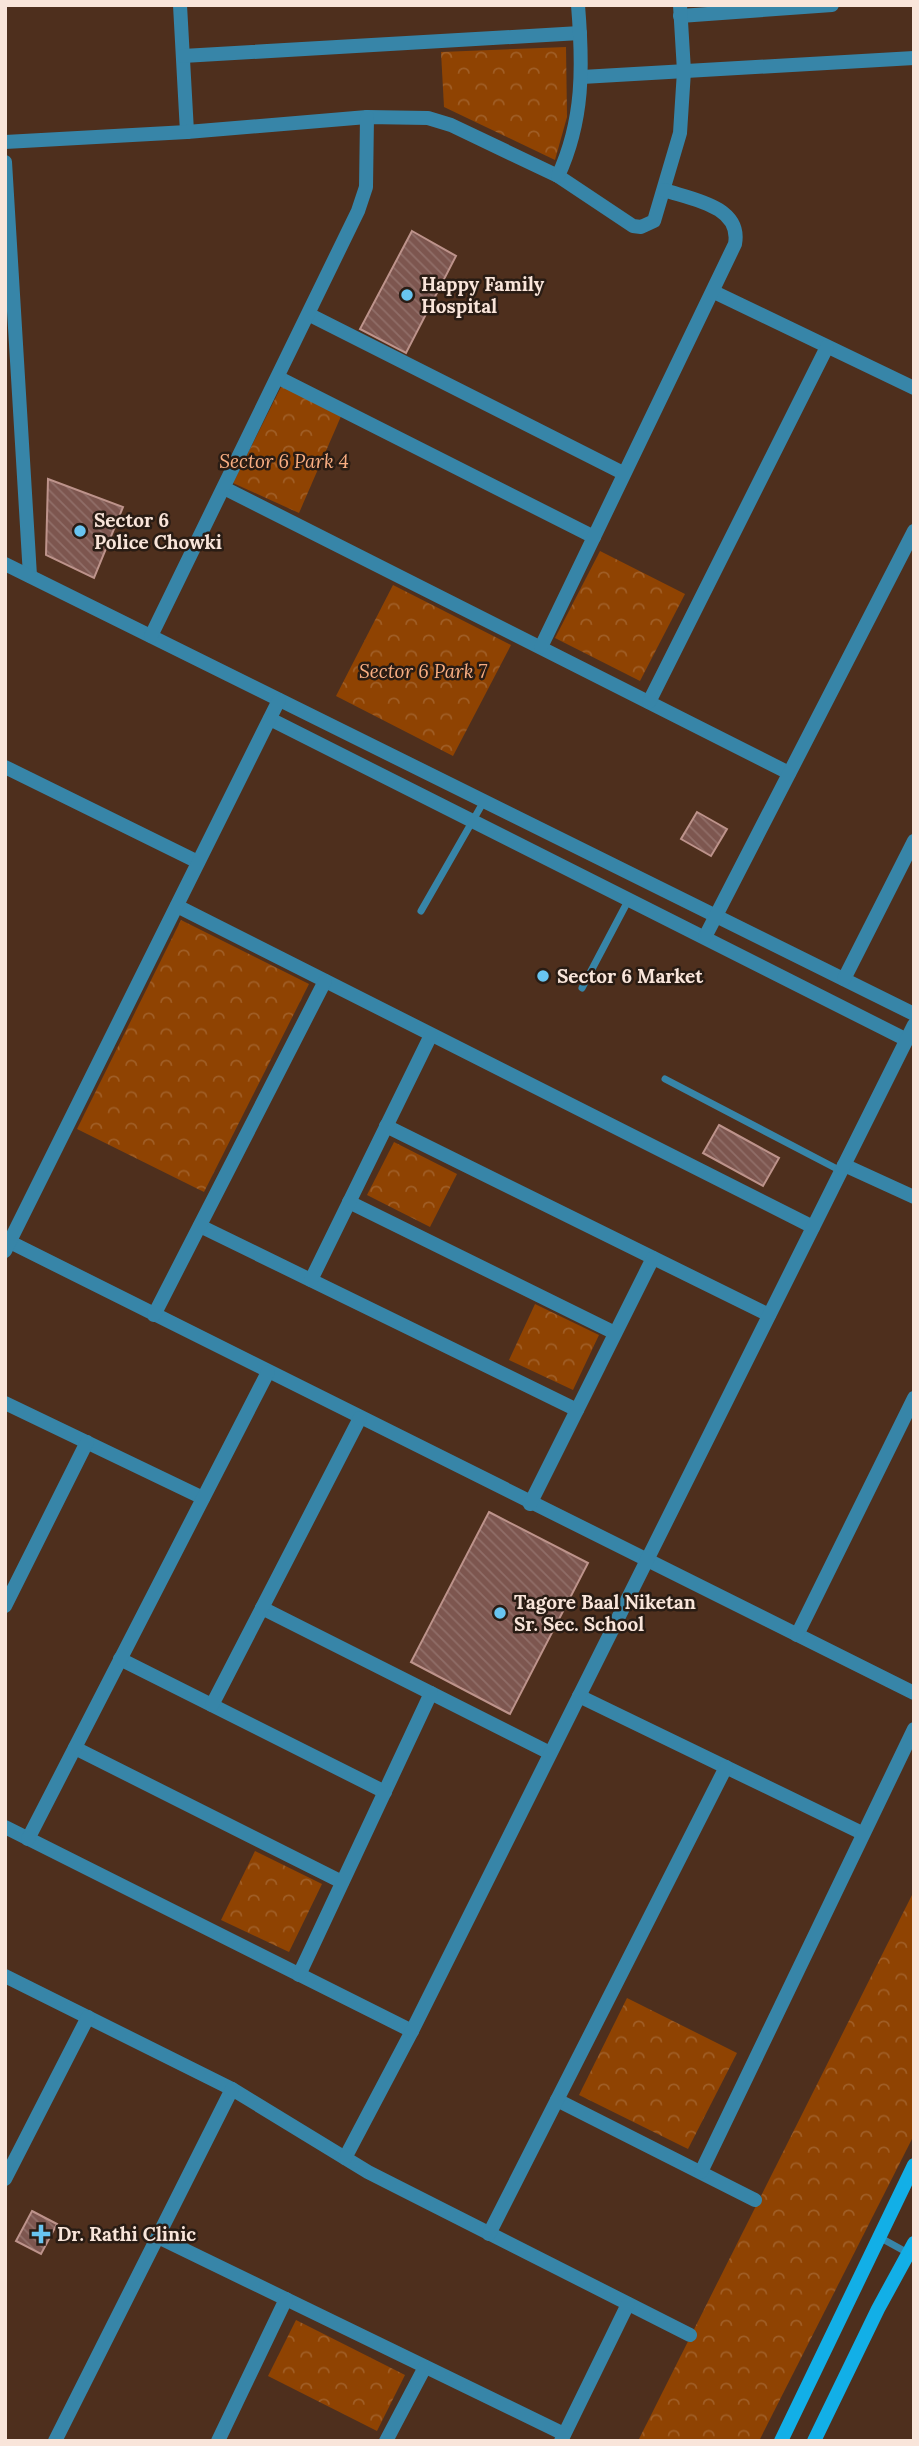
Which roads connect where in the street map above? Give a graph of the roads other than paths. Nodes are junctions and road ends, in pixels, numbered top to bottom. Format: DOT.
graph roads {
  1 [pos="180,5"];
  2 [pos="579,5"];
  3 [pos="832,5"];
  4 [pos="680,11"];
  5 [pos="580,33"];
  6 [pos="183,56"];
  7 [pos="914,58"];
  8 [pos="684,71"];
  9 [pos="582,76"];
  10 [pos="367,117"];
  11 [pos="187,132"];
  12 [pos="5,142"];
  13 [pos="5,162"];
  14 [pos="558,176"];
  15 [pos="664,190"];
  16 [pos="714,292"];
  17 [pos="310,315"];
  18 [pos="827,346"];
  19 [pos="279,378"];
  20 [pos="914,388"];
  21 [pos="623,473"];
  22 [pos="225,488"];
  23 [pos="914,531"];
  24 [pos="594,537"];
  25 [pos="5,565"];
  26 [pos="30,576"];
  27 [pos="151,636"];
  28 [pos="541,647"];
  29 [pos="279,700"];
  30 [pos="649,702"];
  31 [pos="270,719"];
  32 [pos="5,767"];
  33 [pos="789,773"];
  34 [pos="484,801"];
  35 [pos="473,822"];
  36 [pos="914,841"];
  37 [pos="910,858"];
  38 [pos="198,862"];
  39 [pos="630,898"];
  40 [pos="177,906"];
  41 [pos="421,911"];
  42 [pos="716,914"];
  43 [pos="705,937"];
  44 [pos="844,979"];
  45 [pos="325,981"];
  46 [pos="582,988"];
  47 [pos="914,1014"];
  48 [pos="914,1025"];
  49 [pos="431,1035"];
  50 [pos="906,1040"];
  51 [pos="665,1079"];
  52 [pos="386,1126"];
  53 [pos="843,1168"];
  54 [pos="914,1197"];
  55 [pos="349,1202"];
  56 [pos="200,1226"];
  57 [pos="813,1227"];
  58 [pos="7,1247"];
  59 [pos="653,1258"];
  60 [pos="311,1280"];
  61 [pos="154,1315"];
  62 [pos="769,1315"];
  63 [pos="615,1334"];
  64 [pos="268,1372"];
  65 [pos="914,1398"];
  66 [pos="5,1403"];
  67 [pos="577,1410"];
  68 [pos="360,1418"];
  69 [pos="87,1442"];
  70 [pos="203,1497"];
  71 [pos="530,1504"];
  72 [pos="644,1560"];
  73 [pos="5,1606"];
  74 [pos="262,1608"];
  75 [pos="797,1635"];
  76 [pos="120,1659"];
  77 [pos="432,1693"];
  78 [pos="914,1693"];
  79 [pos="579,1696"];
  80 [pos="212,1705"];
  81 [pos="914,1729"];
  82 [pos="75,1748"];
  83 [pos="550,1753"];
  84 [pos="726,1767"];
  85 [pos="385,1792"];
  86 [pos="5,1827"];
  87 [pos="862,1833"];
  88 [pos="28,1839"];
  89 [pos="342,1882"];
  90 [pos="299,1975"];
  91 [pos="5,1976"];
  92 [pos="88,2017"];
  93 [pos="412,2031"];
  94 [pos="232,2089"];
  95 [pos="557,2100"];
  96 [pos="345,2158"];
  97 [pos="914,2165"];
  98 [pos="701,2172"];
  99 [pos="5,2179"];
  100 [pos="755,2200"];
  101 [pos="489,2234"];
  102 [pos="158,2237"];
  103 [pos="878,2237"];
  104 [pos="912,2251"];
  105 [pos="286,2299"];
  106 [pos="628,2304"];
  107 [pos="690,2335"];
  108 [pos="425,2367"];
  109 [pos="562,2437"];
  110 [pos="55,2441"];
  111 [pos="218,2441"];
  112 [pos="386,2441"];
  113 [pos="781,2441"];
  114 [pos="814,2441"];
  1 -- 6 [label="street"];
  2 -- 5 [label="street"];
  3 -- 4 [label="street"];
  4 -- 8 [label="street"];
  5 -- 6 [label="street"];
  5 -- 9 [label="street"];
  6 -- 11 [label="street"];
  7 -- 8 [label="street"];
  8 -- 9 [label="street"];
  8 -- 15 [label="street"];
  9 -- 14 [label="street"];
  10 -- 11 [label="street"];
  10 -- 14 [label="street"];
  10 -- 17 [label="street"];
  11 -- 12 [label="street"];
  13 -- 26 [label="street"];
  14 -- 15 [label="street"];
  15 -- 16 [label="street"];
  16 -- 18 [label="street"];
  16 -- 21 [label="street"];
  17 -- 19 [label="street"];
  17 -- 21 [label="street"];
  18 -- 20 [label="street"];
  18 -- 30 [label="street"];
  19 -- 22 [label="street"];
  19 -- 24 [label="street"];
  21 -- 24 [label="street"];
  22 -- 27 [label="street"];
  22 -- 28 [label="street"];
  23 -- 33 [label="street"];
  24 -- 28 [label="street"];
  25 -- 26 [label="street"];
  26 -- 27 [label="street"];
  27 -- 29 [label="street"];
  28 -- 30 [label="street"];
  29 -- 31 [label="street"];
  29 -- 34 [label="street"];
  30 -- 33 [label="street"];
  31 -- 35 [label="street"];
  31 -- 38 [label="street"];
  32 -- 38 [label="street"];
  33 -- 42 [label="street"];
  34 -- 35 [label="lane"];
  34 -- 42 [label="street"];
  35 -- 39 [label="street"];
  35 -- 41 [label="lane"];
  36 -- 37 [label="street"];
  37 -- 44 [label="street"];
  38 -- 40 [label="street"];
  39 -- 43 [label="street"];
  39 -- 46 [label="lane"];
  40 -- 45 [label="street"];
  40 -- 58 [label="street"];
  42 -- 43 [label="street"];
  42 -- 44 [label="street"];
  43 -- 50 [label="street"];
  44 -- 47 [label="street"];
  45 -- 49 [label="street"];
  45 -- 56 [label="street"];
  48 -- 50 [label="street"];
  49 -- 52 [label="street"];
  49 -- 57 [label="street"];
  50 -- 53 [label="street"];
  51 -- 53 [label="lane"];
  52 -- 55 [label="street"];
  52 -- 59 [label="street"];
  53 -- 54 [label="street"];
  53 -- 57 [label="street"];
  55 -- 60 [label="street"];
  55 -- 63 [label="street"];
  56 -- 60 [label="street"];
  56 -- 61 [label="street"];
  57 -- 62 [label="street"];
  58 -- 61 [label="street"];
  59 -- 62 [label="street"];
  59 -- 63 [label="street"];
  60 -- 67 [label="street"];
  61 -- 64 [label="street"];
  62 -- 72 [label="street"];
  63 -- 67 [label="street"];
  64 -- 68 [label="street"];
  64 -- 70 [label="street"];
  65 -- 75 [label="street"];
  66 -- 69 [label="street"];
  67 -- 71 [label="street"];
  68 -- 71 [label="street"];
  68 -- 74 [label="street"];
  69 -- 70 [label="street"];
  69 -- 73 [label="street"];
  70 -- 76 [label="street"];
  71 -- 72 [label="street"];
  72 -- 75 [label="street"];
  72 -- 79 [label="street"];
  74 -- 77 [label="street"];
  74 -- 80 [label="street"];
  75 -- 78 [label="street"];
  76 -- 80 [label="street"];
  76 -- 82 [label="street"];
  77 -- 83 [label="street"];
  77 -- 85 [label="street"];
  79 -- 83 [label="street"];
  79 -- 84 [label="street"];
  80 -- 85 [label="street"];
  81 -- 87 [label="street"];
  82 -- 88 [label="street"];
  82 -- 89 [label="street"];
  83 -- 93 [label="street"];
  84 -- 87 [label="street"];
  84 -- 95 [label="street"];
  85 -- 89 [label="street"];
  86 -- 88 [label="street"];
  87 -- 98 [label="street"];
  88 -- 90 [label="street"];
  89 -- 90 [label="street"];
  90 -- 93 [label="street"];
  91 -- 92 [label="street"];
  92 -- 94 [label="street"];
  92 -- 99 [label="street"];
  93 -- 96 [label="street"];
  94 -- 96 [label="street"];
  94 -- 102 [label="street"];
  95 -- 98 [label="street"];
  95 -- 101 [label="street"];
  96 -- 101 [label="street"];
  97 -- 103 [label="street"];
  98 -- 100 [label="street"];
  101 -- 106 [label="street"];
  102 -- 105 [label="street"];
  102 -- 110 [label="street"];
  103 -- 104 [label="lane"];
  103 -- 113 [label="street"];
  104 -- 114 [label="street"];
  105 -- 108 [label="street"];
  105 -- 111 [label="street"];
  106 -- 107 [label="street"];
  106 -- 109 [label="street"];
  108 -- 109 [label="street"];
  108 -- 112 [label="street"];
}
